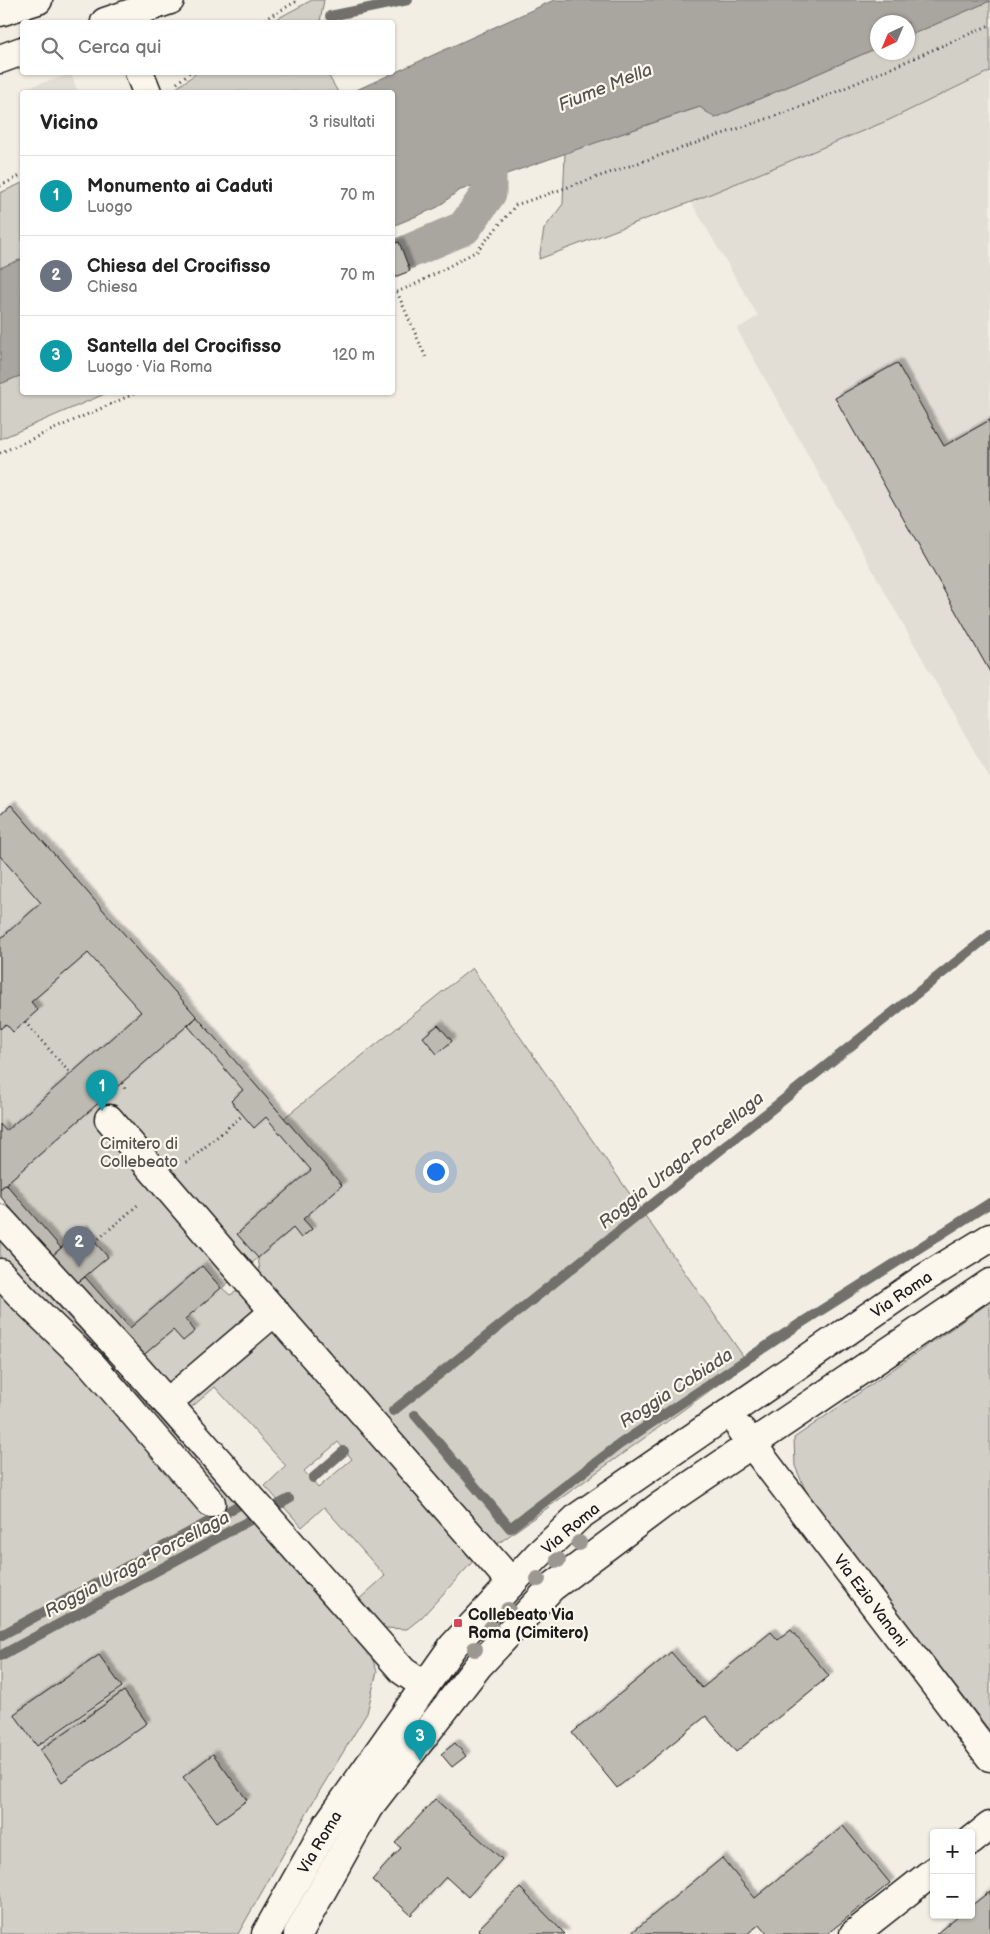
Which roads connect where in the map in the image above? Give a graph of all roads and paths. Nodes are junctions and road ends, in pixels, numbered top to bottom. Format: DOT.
graph roads {
  1 [pos="38,0"];
  2 [pos="170,0"];
  3 [pos="299,0"];
  4 [pos="0,12"];
  5 [pos="111,20"];
  6 [pos="264,20"];
  7 [pos="990,25"];
  8 [pos="20,52"];
  9 [pos="0,59"];
  10 [pos="140,75"];
  11 [pos="146,90"];
  12 [pos="20,176"];
  13 [pos="0,186"];
  14 [pos="397,292"];
  15 [pos="427,360"];
  16 [pos="131,395"];
  17 [pos="0,453"];
  18 [pos="25,1022"];
  19 [pos="71,1074"];
  20 [pos="109,1119"];
  21 [pos="0,1219"];
  22 [pos="990,1238"];
  23 [pos="0,1273"];
  24 [pos="990,1283"];
  25 [pos="274,1311"];
  26 [pos="168,1403"];
  27 [pos="729,1413"];
  28 [pos="751,1444"];
  29 [pos="211,1503"];
  30 [pos="512,1583"];
  31 [pos="425,1686"];
  32 [pos="990,1757"];
  33 [pos="990,1826"];
  34 [pos="975,1838"];
  35 [pos="930,1874"];
  36 [pos="266,1934"];
  37 [pos="298,1934"];
  38 [pos="854,1934"];
  1 -- 4 [label="main road"];
  2 -- 5 [label="main road"];
  3 -- 6 [label="path"];
  7 -- 14 [label="path"];
  8 -- 9 [label="main road"];
  10 -- 11 [label="main road"];
  12 -- 13 [label="path"];
  14 -- 15 [label="path"];
  16 -- 17 [label="path"];
  18 -- 19 [label="path"];
  20 -- 25 [label="main road"];
  21 -- 26 [label="main road"];
  22 -- 27 [label="main road, Via Roma"];
  23 -- 29 [label="main road"];
  24 -- 28 [label="main road, Via Roma"];
  25 -- 26 [label="main road"];
  25 -- 30 [label="main road"];
  26 -- 31 [label="main road"];
  27 -- 28 [label="main road, Via Ezio Vanoni"];
  27 -- 30 [label="main road, Via Roma"];
  28 -- 32 [label="main road, Via Ezio Vanoni"];
  28 -- 37 [label="main road, Via Roma"];
  30 -- 31 [label="main road, Via Roma"];
  31 -- 36 [label="main road, Via Roma"];
  33 -- 34 [label="main road"];
  35 -- 38 [label="main road"];
}
